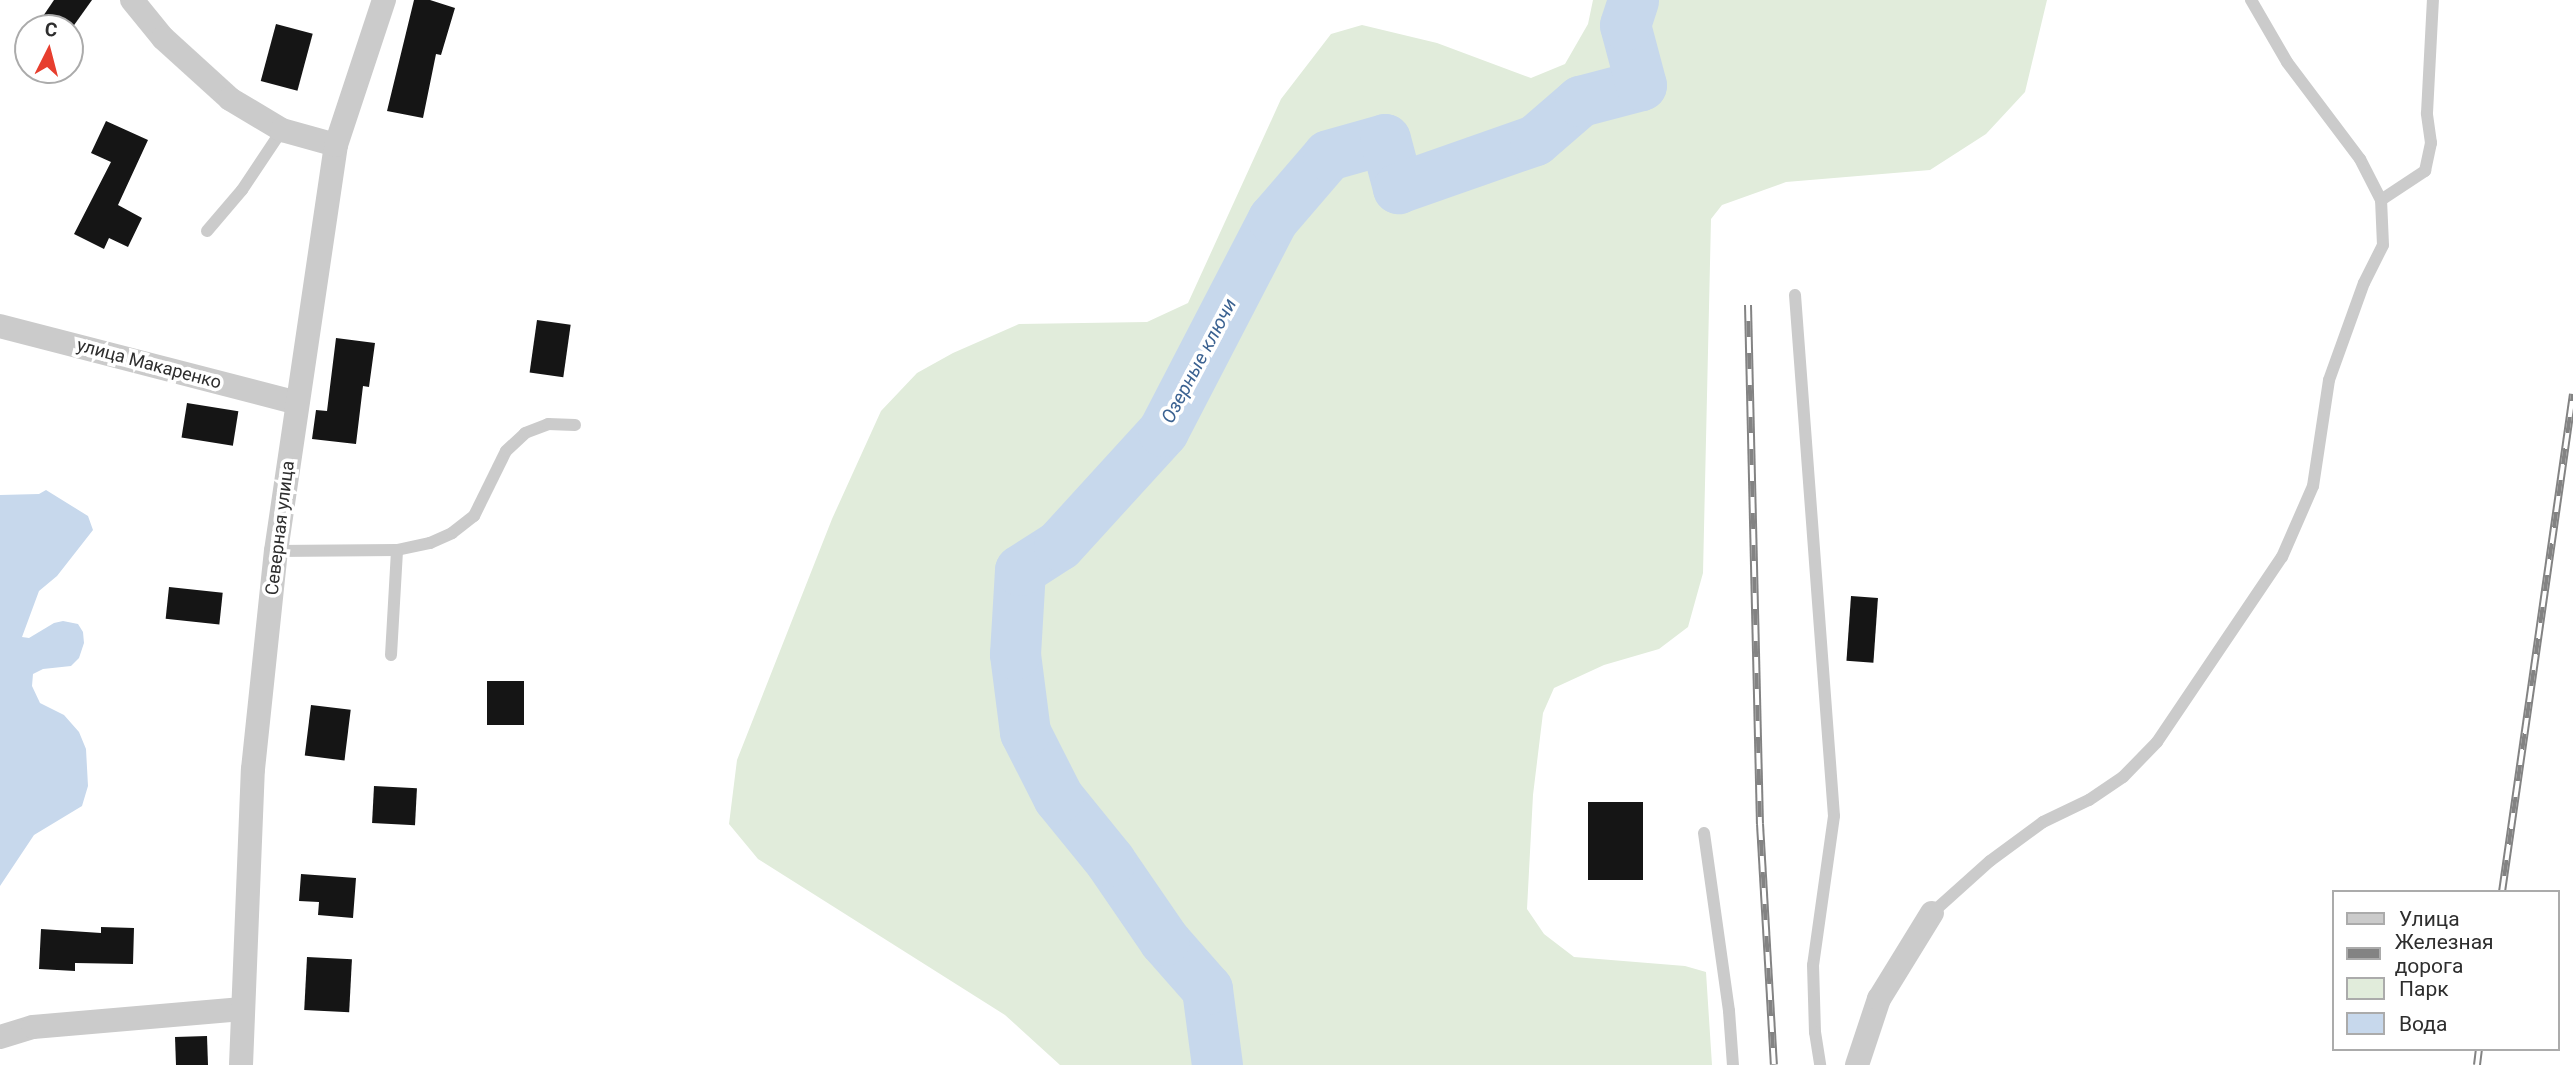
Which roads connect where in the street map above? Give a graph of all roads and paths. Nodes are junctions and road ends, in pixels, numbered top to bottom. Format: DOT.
graph roads {
  1 [pos="132,0"];
  2 [pos="384,0"];
  3 [pos="2251,0"];
  4 [pos="2433,0"];
  5 [pos="282,130"];
  6 [pos="336,145"];
  7 [pos="2381,200"];
  8 [pos="208,232"];
  9 [pos="1795,295"];
  10 [pos="0,326"];
  11 [pos="297,403"];
  12 [pos="575,425"];
  13 [pos="397,550"];
  14 [pos="276,551"];
  15 [pos="391,655"];
  16 [pos="1704,833"];
  17 [pos="1932,913"];
  18 [pos="242,1009"];
  19 [pos="0,1037"];
  20 [pos="241,1065"];
  21 [pos="1733,1065"];
  22 [pos="1820,1065"];
  23 [pos="1857,1065"];
  1 -- 5 [label="street"];
  2 -- 6 [label="street, Северная улица"];
  3 -- 7 [label="lane"];
  4 -- 7 [label="lane"];
  5 -- 6 [label="street"];
  5 -- 8 [label="lane"];
  6 -- 11 [label="street, Северная улица"];
  7 -- 17 [label="lane"];
  9 -- 22 [label="lane"];
  10 -- 11 [label="street, улица Макаренко"];
  11 -- 14 [label="street, Северная улица"];
  12 -- 13 [label="lane"];
  13 -- 14 [label="lane"];
  13 -- 15 [label="lane"];
  14 -- 18 [label="street, Северная улица"];
  16 -- 21 [label="lane"];
  17 -- 23 [label="street"];
  18 -- 19 [label="street"];
  18 -- 20 [label="street, Северная улица"];
}
